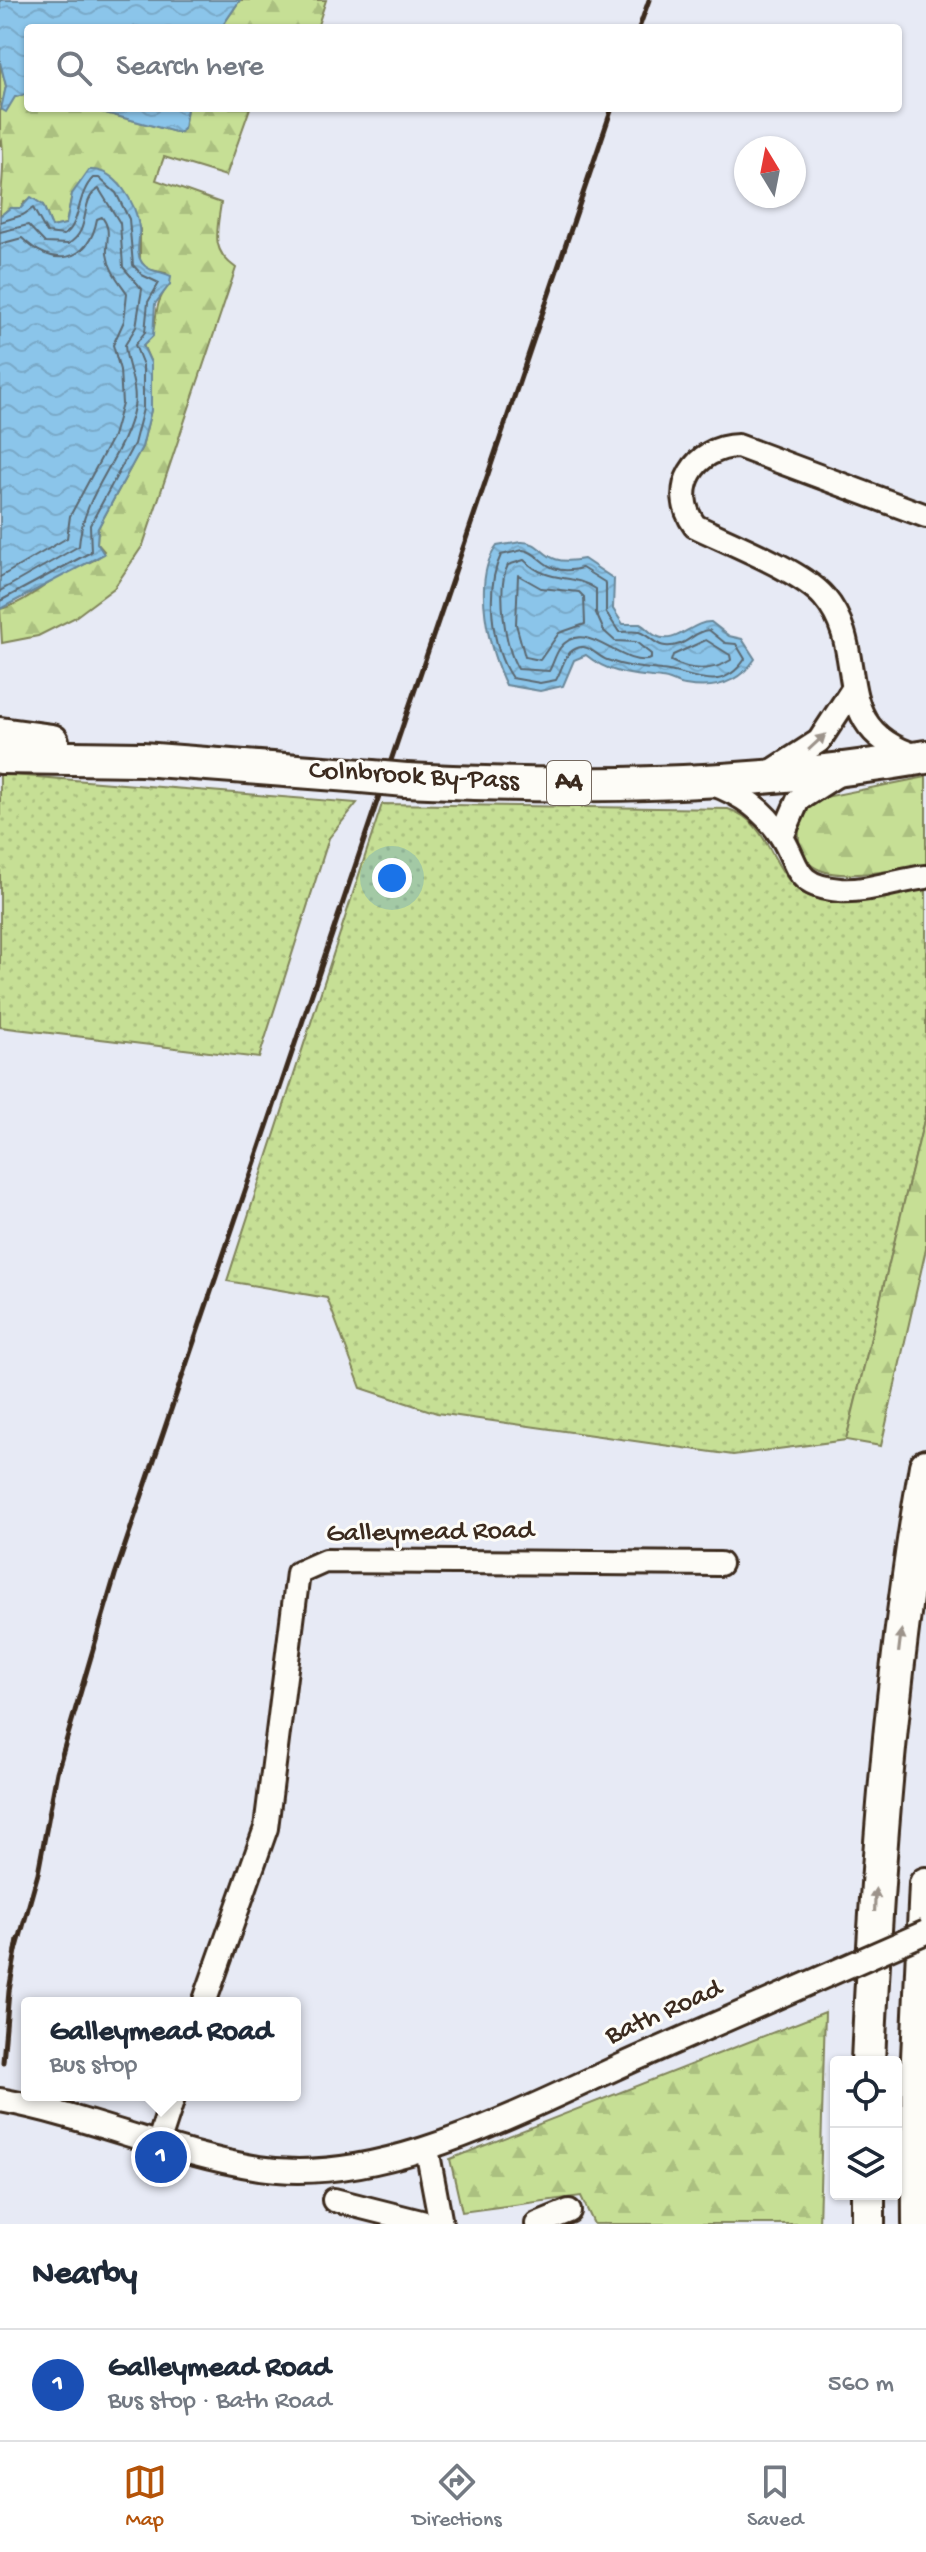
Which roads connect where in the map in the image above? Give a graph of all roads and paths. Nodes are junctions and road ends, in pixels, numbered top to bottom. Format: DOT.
graph roads {
  1 [pos="926,516"];
  2 [pos="851,692"];
  3 [pos="0,734"];
  4 [pos="0,757"];
  5 [pos="924,758"];
  6 [pos="142,759"];
  7 [pos="852,767"];
  8 [pos="766,775"];
  9 [pos="701,779"];
  10 [pos="782,837"];
  11 [pos="926,877"];
  12 [pos="926,1466"];
  13 [pos="720,1564"];
  14 [pos="926,1884"];
  15 [pos="926,1932"];
  16 [pos="206,1997"];
  17 [pos="868,2056"];
  18 [pos="0,2100"];
  19 [pos="172,2101"];
  20 [pos="159,2141"];
  21 [pos="427,2149"];
  22 [pos="334,2200"];
  23 [pos="569,2211"];
  24 [pos="364,2216"];
  25 [pos="919,2222"];
  26 [pos="429,2224"];
  27 [pos="441,2224"];
  28 [pos="537,2224"];
  1 -- 2 [label="street"];
  2 -- 5 [label="street"];
  8 -- 2 [label="street, one-way"];
  3 -- 6 [label="highway, Colnbrook By-Pass / A4"];
  4 -- 6 [label="highway, Colnbrook By-Pass / A4"];
  5 -- 7 [label="highway, Colnbrook By-Pass / A4"];
  6 -- 9 [label="highway, Colnbrook By-Pass / A4, bridge"];
  7 -- 8 [label="highway, Colnbrook By-Pass / A4"];
  7 -- 10 [label="street"];
  8 -- 9 [label="highway, Colnbrook By-Pass / A4"];
  9 -- 10 [label="street"];
  10 -- 11 [label="street"];
  17 -- 12 [label="highway, one-way"];
  13 -- 16 [label="street, Galleymead Road"];
  14 -- 25 [label="highway"];
  15 -- 21 [label="street, Bath Road, bridge"];
  18 -- 20 [label="street, Bath Road"];
  19 -- 20 [label="street"];
  20 -- 21 [label="street, Bath Road"];
  21 -- 27 [label="street"];
  22 -- 24 [label="street"];
  23 -- 28 [label="street"];
  24 -- 26 [label="street"];
}
